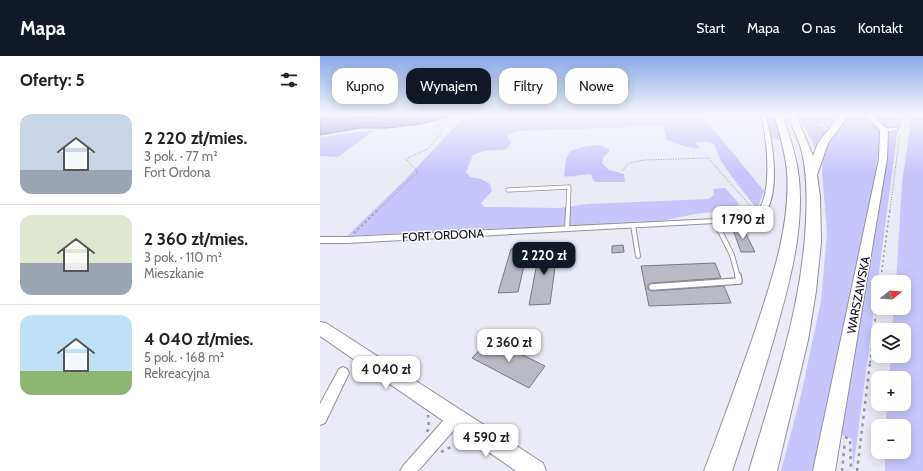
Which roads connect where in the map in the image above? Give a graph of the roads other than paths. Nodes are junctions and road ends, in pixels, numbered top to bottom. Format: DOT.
graph roads {
  1 [pos="767,134"];
  2 [pos="784,134"];
  3 [pos="800,134"];
  4 [pos="829,134"];
  5 [pos="885,134"];
  6 [pos="812,174"];
  7 [pos="508,190"];
  8 [pos="715,221"];
  9 [pos="633,225"];
  10 [pos="567,229"];
  11 [pos="320,240"];
  12 [pos="638,256"];
  13 [pos="652,287"];
  14 [pos="320,328"];
  15 [pos="343,373"];
  16 [pos="320,418"];
  17 [pos="455,418"];
  18 [pos="408,471"];
  19 [pos="535,471"];
  20 [pos="718,471"];
  21 [pos="763,471"];
  22 [pos="824,471"];
  1 -- 8 [label="street, FORT ORDONA"];
  2 -- 20 [label="highway"];
  3 -- 6 [label="highway"];
  4 -- 6 [label="highway"];
  5 -- 22 [label="main road, WARSZAWSKA"];
  6 -- 21 [label="highway"];
  7 -- 10 [label="lane"];
  8 -- 9 [label="street, FORT ORDONA"];
  8 -- 13 [label="lane"];
  9 -- 10 [label="street, FORT ORDONA"];
  9 -- 12 [label="lane"];
  10 -- 11 [label="street, FORT ORDONA"];
  14 -- 17 [label="main road"];
  15 -- 16 [label="street"];
  17 -- 18 [label="street"];
  17 -- 19 [label="main road"];
}
